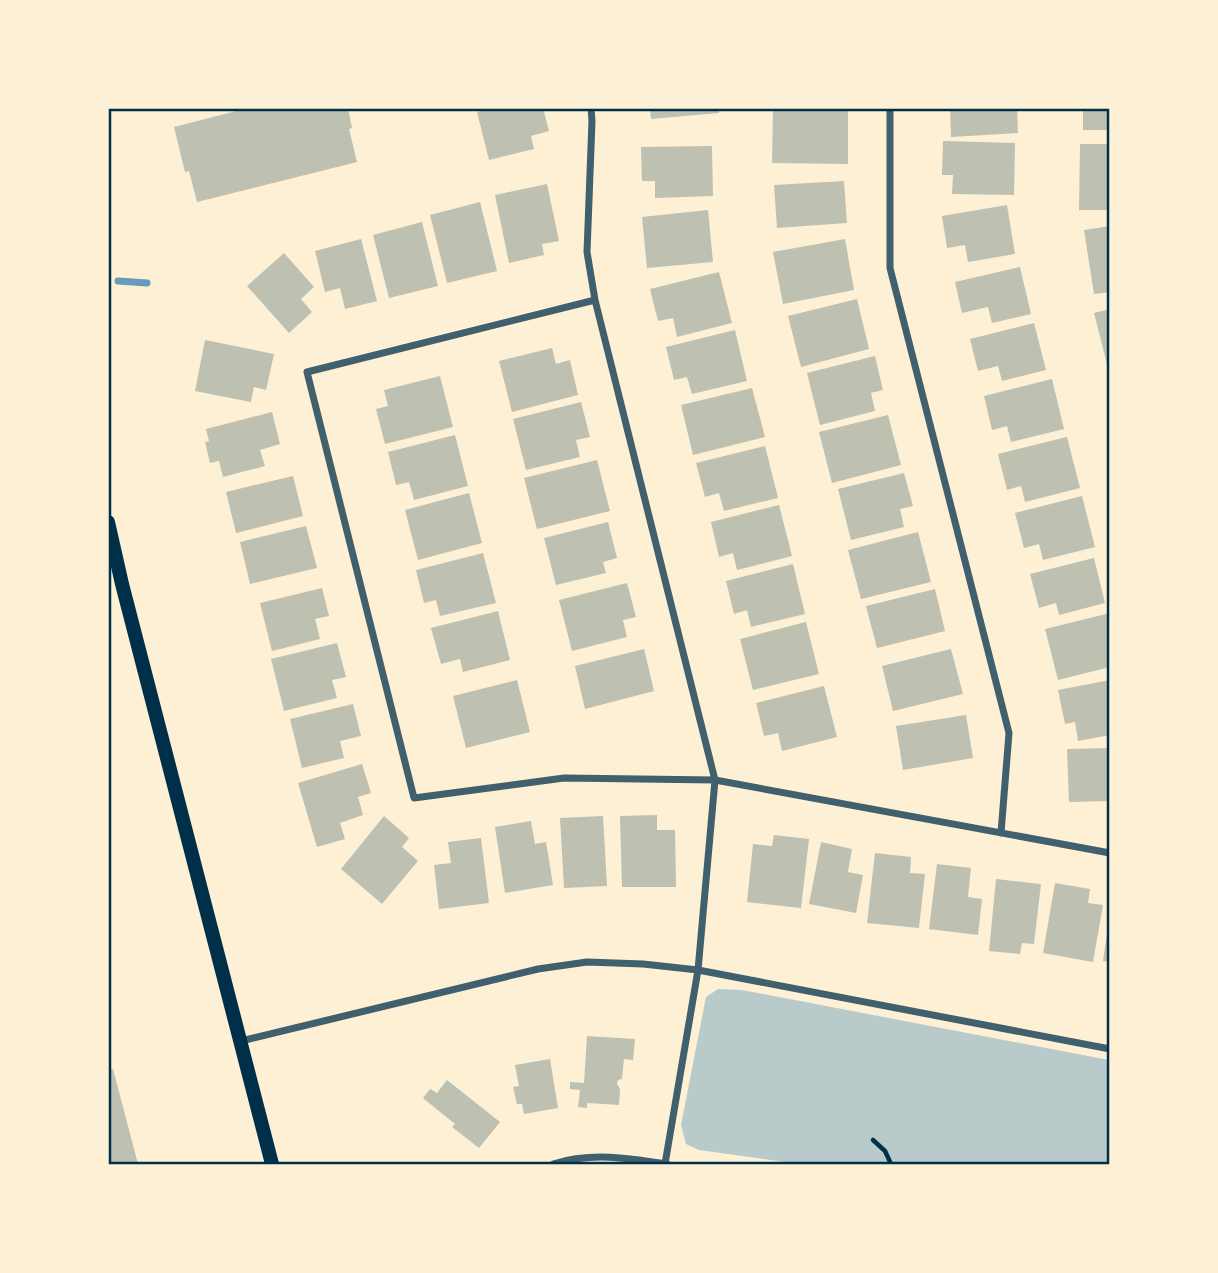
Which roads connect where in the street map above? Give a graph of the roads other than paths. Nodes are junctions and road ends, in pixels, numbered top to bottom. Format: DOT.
graph roads {
  1 [pos="591,108"];
  2 [pos="890,108"];
  3 [pos="596,300"];
  4 [pos="108,522"];
  5 [pos="715,780"];
  6 [pos="1001,834"];
  7 [pos="1110,853"];
  8 [pos="698,970"];
  9 [pos="240,1041"];
  10 [pos="1110,1049"];
  11 [pos="272,1164"];
  12 [pos="553,1164"];
  13 [pos="666,1164"];
  1 -- 3 [label="street"];
  2 -- 6 [label="street"];
  3 -- 5 [label="street"];
  3 -- 5 [label="street"];
  4 -- 9 [label="main road"];
  5 -- 6 [label="street"];
  5 -- 8 [label="street"];
  6 -- 7 [label="street"];
  8 -- 9 [label="street"];
  8 -- 10 [label="street"];
  8 -- 13 [label="street"];
  9 -- 11 [label="main road"];
  12 -- 13 [label="street"];
}
